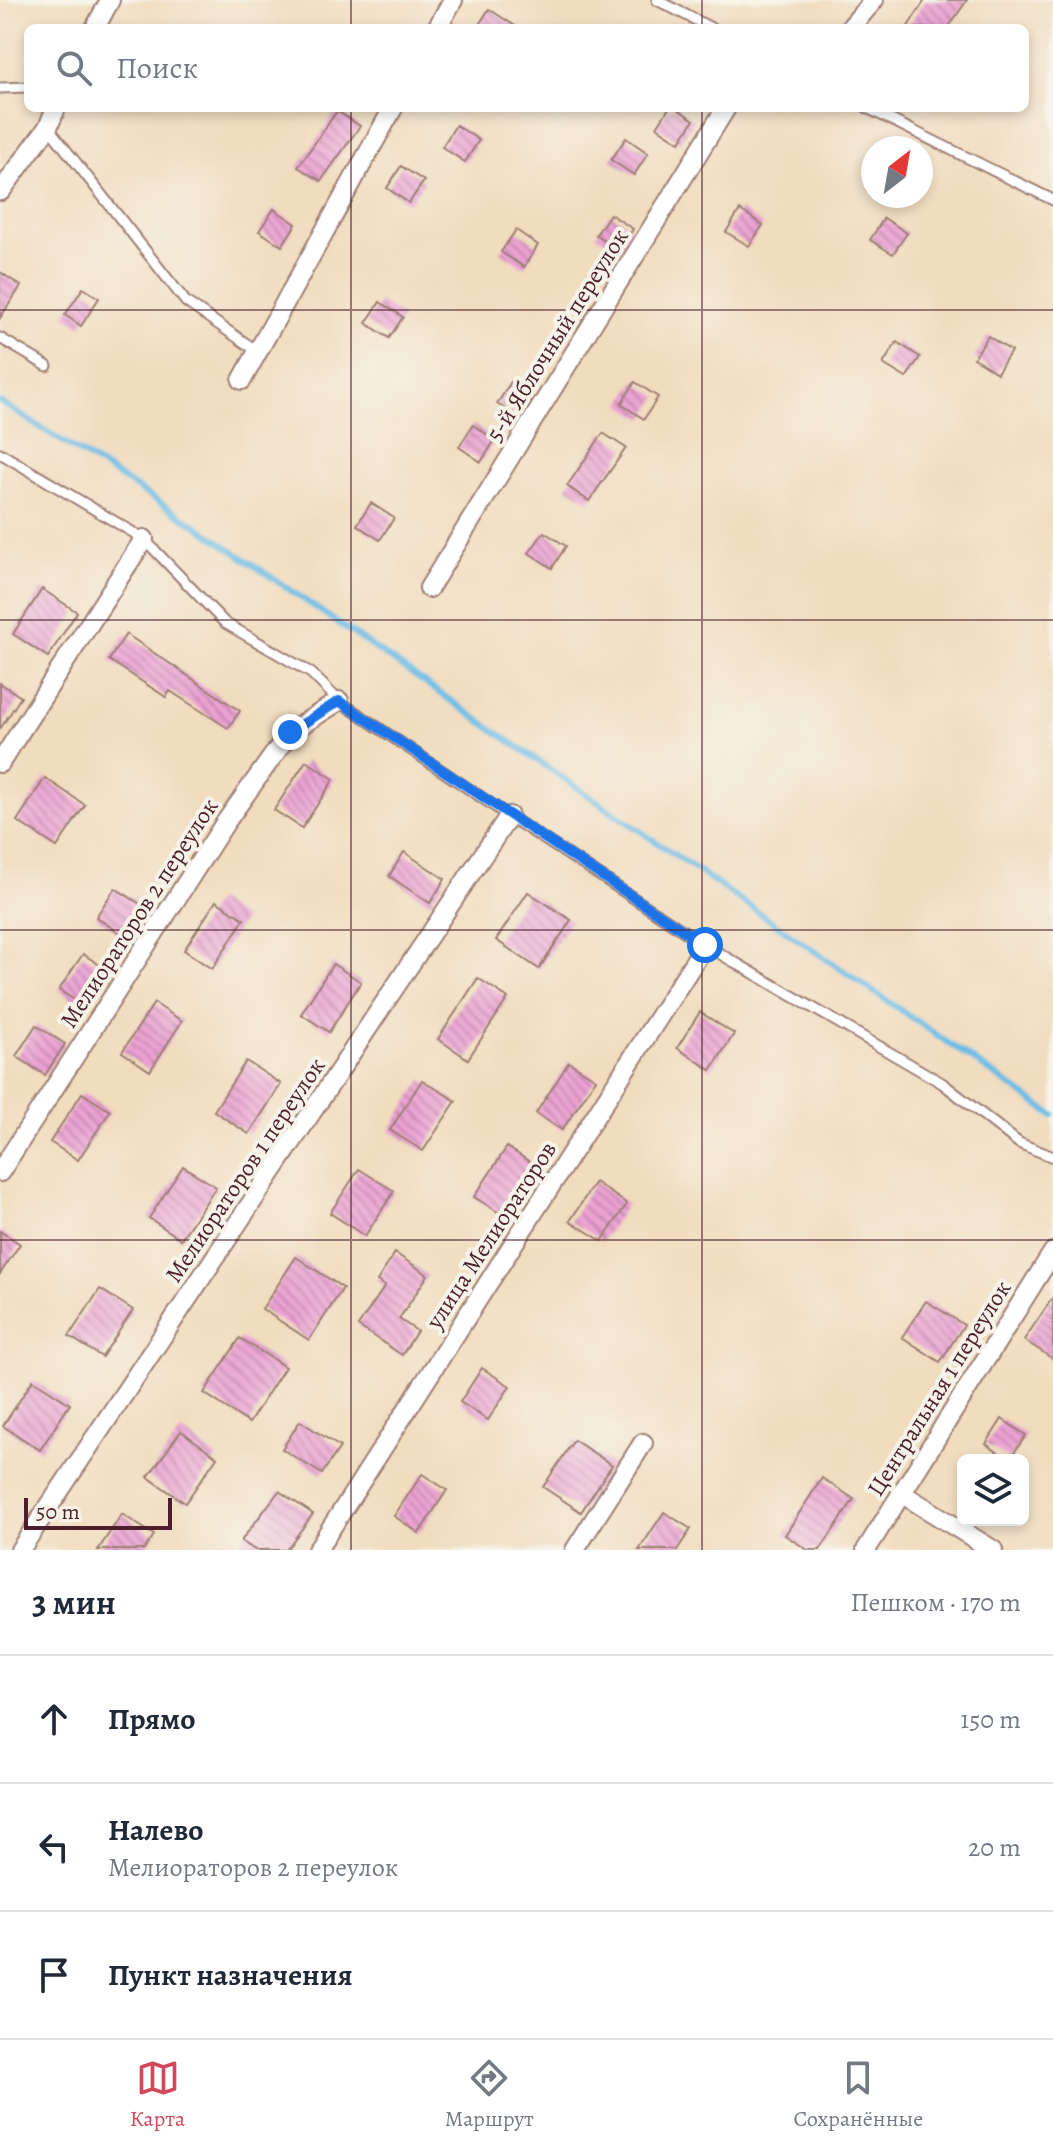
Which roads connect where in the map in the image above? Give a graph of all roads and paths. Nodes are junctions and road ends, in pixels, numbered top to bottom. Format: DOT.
graph roads {
  1 [pos="110,0"];
  2 [pos="453,0"];
  3 [pos="657,0"];
  4 [pos="874,0"];
  5 [pos="97,24"];
  6 [pos="439,24"];
  7 [pos="703,24"];
  8 [pos="853,24"];
  9 [pos="24,87"];
  10 [pos="0,88"];
  11 [pos="54,112"];
  12 [pos="391,112"];
  13 [pos="724,112"];
  14 [pos="875,112"];
  15 [pos="48,127"];
  16 [pos="0,189"];
  17 [pos="1053,200"];
  18 [pos="0,338"];
  19 [pos="257,351"];
  20 [pos="47,366"];
  21 [pos="242,380"];
  22 [pos="0,453"];
  23 [pos="144,539"];
  24 [pos="429,588"];
  25 [pos="339,701"];
  26 [pos="0,763"];
  27 [pos="509,816"];
  28 [pos="705,945"];
  29 [pos="1053,1157"];
  30 [pos="0,1172"];
  31 [pos="1053,1252"];
  32 [pos="643,1443"];
  33 [pos="901,1493"];
  34 [pos="20,1550"];
  35 [pos="317,1550"];
  36 [pos="575,1550"];
  37 [pos="866,1550"];
  38 [pos="993,1550"];
  1 -- 5 [label="street"];
  2 -- 6 [label="street"];
  3 -- 7 [label="lane"];
  4 -- 8 [label="street"];
  9 -- 10 [label="lane"];
  11 -- 15 [label="street"];
  12 -- 19 [label="street"];
  13 -- 24 [label="street, 5-й Яблочный переулок"];
  14 -- 17 [label="lane"];
  15 -- 16 [label="street"];
  15 -- 19 [label="lane"];
  18 -- 20 [label="lane"];
  19 -- 21 [label="street"];
  22 -- 23 [label="lane"];
  23 -- 25 [label="lane"];
  23 -- 26 [label="street"];
  25 -- 27 [label="lane"];
  25 -- 30 [label="street, Мелиораторов 2 переулок"];
  27 -- 28 [label="lane"];
  27 -- 34 [label="street, Мелиораторов 1 переулок"];
  28 -- 29 [label="lane"];
  28 -- 35 [label="street, улица Мелиораторов"];
  31 -- 33 [label="street, Центральная 1 переулок"];
  32 -- 36 [label="street"];
  33 -- 37 [label="street, Центральная 1 переулок"];
  33 -- 38 [label="street"];
}
